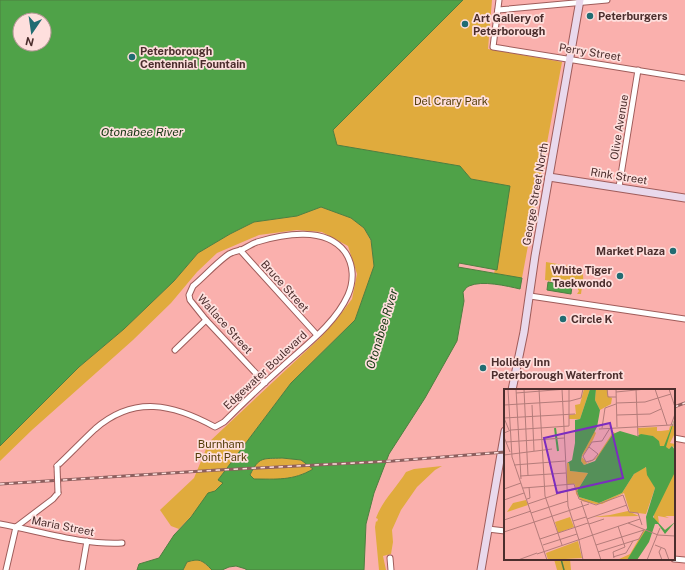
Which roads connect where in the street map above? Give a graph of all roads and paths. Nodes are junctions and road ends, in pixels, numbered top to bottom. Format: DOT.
graph roads {
  1 [pos="499,0"];
  2 [pos="607,0"];
  3 [pos="579,1"];
  4 [pos="498,10"];
  5 [pos="569,59"];
  6 [pos="638,70"];
  7 [pos="685,78"];
  8 [pos="549,177"];
  9 [pos="619,187"];
  10 [pos="685,198"];
  11 [pos="240,250"];
  12 [pos="189,295"];
  13 [pos="530,296"];
  14 [pos="685,319"];
  15 [pos="206,320"];
  16 [pos="317,335"];
  17 [pos="175,350"];
  18 [pos="265,382"];
  19 [pos="512,389"];
  20 [pos="504,437"];
  21 [pos="675,438"];
  22 [pos="685,440"];
  23 [pos="0,524"];
  24 [pos="16,527"];
  25 [pos="488,529"];
  26 [pos="504,531"];
  27 [pos="87,541"];
  28 [pos="122,543"];
  29 [pos="390,558"];
  30 [pos="675,559"];
  31 [pos="685,560"];
  32 [pos="6,570"];
  33 [pos="82,570"];
  34 [pos="391,570"];
  35 [pos="481,570"];
  1 -- 4 [label="street"];
  2 -- 3 [label="street"];
  3 -- 4 [label="street"];
  3 -- 5 [label="main road, George Street North"];
  4 -- 5 [label="street, Perry Street"];
  5 -- 6 [label="street, Perry Street"];
  5 -- 8 [label="main road, George Street North"];
  6 -- 7 [label="street, Perry Street"];
  6 -- 9 [label="street, Olive Avenue"];
  8 -- 9 [label="main road, Rink Street"];
  8 -- 13 [label="main road, George Street North"];
  9 -- 10 [label="main road, Rink Street"];
  11 -- 12 [label="street, Edgewater Boulevard"];
  11 -- 16 [label="street, Bruce Street"];
  11 -- 16 [label="street, Edgewater Boulevard"];
  12 -- 15 [label="street, Wallace Street"];
  13 -- 14 [label="street"];
  13 -- 19 [label="main road, George Street North"];
  15 -- 17 [label="street"];
  15 -- 18 [label="street, Wallace Street"];
  16 -- 18 [label="street, Edgewater Boulevard"];
  18 -- 24 [label="street, Edgewater Boulevard, bridge"];
  20 -- 25 [label="main road"];
  21 -- 22 [label="street"];
  23 -- 24 [label="street, Maria Street"];
  24 -- 27 [label="street, Maria Street"];
  24 -- 32 [label="street"];
  25 -- 26 [label="street"];
  25 -- 35 [label="main road"];
  27 -- 28 [label="street, Maria Street"];
  27 -- 33 [label="street"];
  29 -- 34 [label="street"];
  30 -- 31 [label="street"];
}
